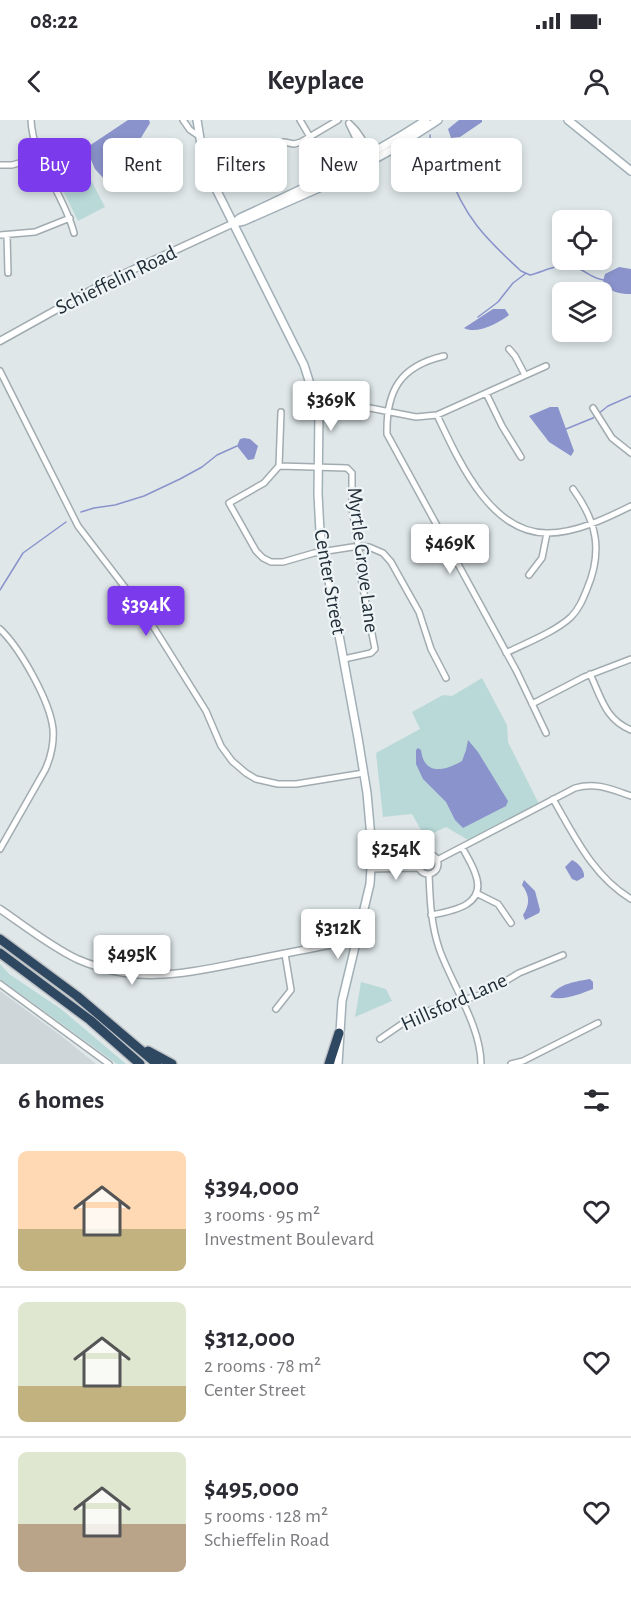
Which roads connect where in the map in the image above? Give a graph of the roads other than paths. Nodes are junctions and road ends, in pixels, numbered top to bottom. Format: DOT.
graph roads {
  1 [pos="31,120"];
  2 [pos="183,120"];
  3 [pos="197,120"];
  4 [pos="300,120"];
  5 [pos="338,120"];
  6 [pos="426,120"];
  7 [pos="438,120"];
  8 [pos="572,121"];
  9 [pos="348,122"];
  10 [pos="199,136"];
  11 [pos="310,137"];
  12 [pos="33,138"];
  13 [pos="355,138"];
  14 [pos="287,143"];
  15 [pos="379,152"];
  16 [pos="379,153"];
  17 [pos="18,163"];
  18 [pos="0,165"];
  19 [pos="631,171"];
  20 [pos="57,192"];
  21 [pos="308,192"];
  22 [pos="70,218"];
  23 [pos="234,223"];
  24 [pos="74,233"];
  25 [pos="3,235"];
  26 [pos="8,273"];
  27 [pos="0,341"];
  28 [pos="509,349"];
  29 [pos="444,356"];
  30 [pos="546,366"];
  31 [pos="0,371"];
  32 [pos="525,375"];
  33 [pos="486,393"];
  34 [pos="592,408"];
  35 [pos="389,411"];
  36 [pos="281,412"];
  37 [pos="319,412"];
  38 [pos="437,415"];
  39 [pos="631,453"];
  40 [pos="521,457"];
  41 [pos="279,466"];
  42 [pos="318,468"];
  43 [pos="573,489"];
  44 [pos="631,506"];
  45 [pos="591,523"];
  46 [pos="547,533"];
  47 [pos="358,546"];
  48 [pos="323,552"];
  49 [pos="529,575"];
  50 [pos="0,629"];
  51 [pos="506,653"];
  52 [pos="344,659"];
  53 [pos="631,659"];
  54 [pos="590,674"];
  55 [pos="446,678"];
  56 [pos="532,704"];
  57 [pos="631,730"];
  58 [pos="546,733"];
  59 [pos="364,773"];
  60 [pos="631,796"];
  61 [pos="553,799"];
  62 [pos="462,847"];
  63 [pos="0,849"];
  64 [pos="419,860"];
  65 [pos="437,860"];
  66 [pos="372,865"];
  67 [pos="419,868"];
  68 [pos="429,874"];
  69 [pos="476,893"];
  70 [pos="631,899"];
  71 [pos="0,909"];
  72 [pos="431,915"];
  73 [pos="511,923"];
  74 [pos="0,939"];
  75 [pos="355,943"];
  76 [pos="0,953"];
  77 [pos="285,954"];
  78 [pos="563,956"];
  79 [pos="0,984"];
  80 [pos="462,1000"];
  81 [pos="276,1009"];
  82 [pos="598,1023"];
  83 [pos="339,1033"];
  84 [pos="380,1039"];
  85 [pos="134,1043"];
  86 [pos="523,1062"];
  87 [pos="109,1064"];
  88 [pos="140,1064"];
  89 [pos="157,1064"];
  90 [pos="172,1064"];
  91 [pos="329,1064"];
  92 [pos="338,1064"];
  93 [pos="481,1064"];
  94 [pos="511,1064"];
  1 -- 12 [label="street"];
  2 -- 10 [label="street"];
  3 -- 10 [label="main road, Center Street"];
  4 -- 11 [label="street"];
  5 -- 11 [label="street"];
  6 -- 15 [label="main road"];
  7 -- 16 [label="main road"];
  8 -- 19 [label="main road"];
  9 -- 13 [label="street"];
  10 -- 23 [label="main road, Center Street"];
  11 -- 14 [label="street"];
  17 -- 18 [label="street"];
  20 -- 22 [label="street"];
  21 -- 23 [label="main road"];
  22 -- 24 [label="street"];
  22 -- 25 [label="street"];
  23 -- 27 [label="street, Schieffelin Road"];
  23 -- 37 [label="main road, Center Street"];
  25 -- 26 [label="street"];
  28 -- 32 [label="street"];
  29 -- 35 [label="street"];
  30 -- 32 [label="street"];
  31 -- 59 [label="street"];
  32 -- 33 [label="street"];
  33 -- 38 [label="street"];
  33 -- 40 [label="street"];
  34 -- 39 [label="street"];
  35 -- 37 [label="street"];
  35 -- 38 [label="street"];
  35 -- 51 [label="street"];
  36 -- 41 [label="street"];
  37 -- 42 [label="main road, Center Street"];
  38 -- 46 [label="street"];
  41 -- 42 [label="street"];
  41 -- 48 [label="street"];
  42 -- 47 [label="street, Myrtle Grove Lane"];
  42 -- 48 [label="main road, Center Street"];
  43 -- 45 [label="street"];
  44 -- 45 [label="street"];
  45 -- 46 [label="street"];
  45 -- 51 [label="street"];
  46 -- 49 [label="street"];
  47 -- 48 [label="street"];
  47 -- 52 [label="street, Myrtle Grove Lane"];
  47 -- 55 [label="street"];
  48 -- 52 [label="main road, Center Street"];
  50 -- 63 [label="street"];
  51 -- 56 [label="street"];
  52 -- 59 [label="main road, Center Street"];
  53 -- 54 [label="street"];
  54 -- 56 [label="street"];
  54 -- 57 [label="street"];
  56 -- 58 [label="street"];
  59 -- 66 [label="main road, Center Street"];
  60 -- 61 [label="street"];
  61 -- 62 [label="street"];
  61 -- 70 [label="street"];
  62 -- 65 [label="street"];
  62 -- 69 [label="street"];
  64 -- 65 [label="street"];
  64 -- 66 [label="street"];
  64 -- 67 [label="street"];
  65 -- 68 [label="street"];
  66 -- 67 [label="street"];
  66 -- 75 [label="main road, Center Street"];
  67 -- 68 [label="street"];
  68 -- 72 [label="street"];
  69 -- 72 [label="street"];
  69 -- 73 [label="street"];
  71 -- 77 [label="street"];
  72 -- 80 [label="street"];
  74 -- 85 [label="highway"];
  75 -- 77 [label="street"];
  75 -- 83 [label="main road, Center Street"];
  76 -- 88 [label="highway"];
  77 -- 81 [label="street"];
  78 -- 80 [label="street, Hillsford Lane"];
  79 -- 87 [label="street"];
  80 -- 84 [label="street, Hillsford Lane"];
  80 -- 93 [label="street"];
  82 -- 86 [label="street"];
  83 -- 91 [label="highway"];
  83 -- 92 [label="main road, Center Street"];
  85 -- 89 [label="highway"];
  85 -- 90 [label="highway"];
  86 -- 94 [label="street"];
}
